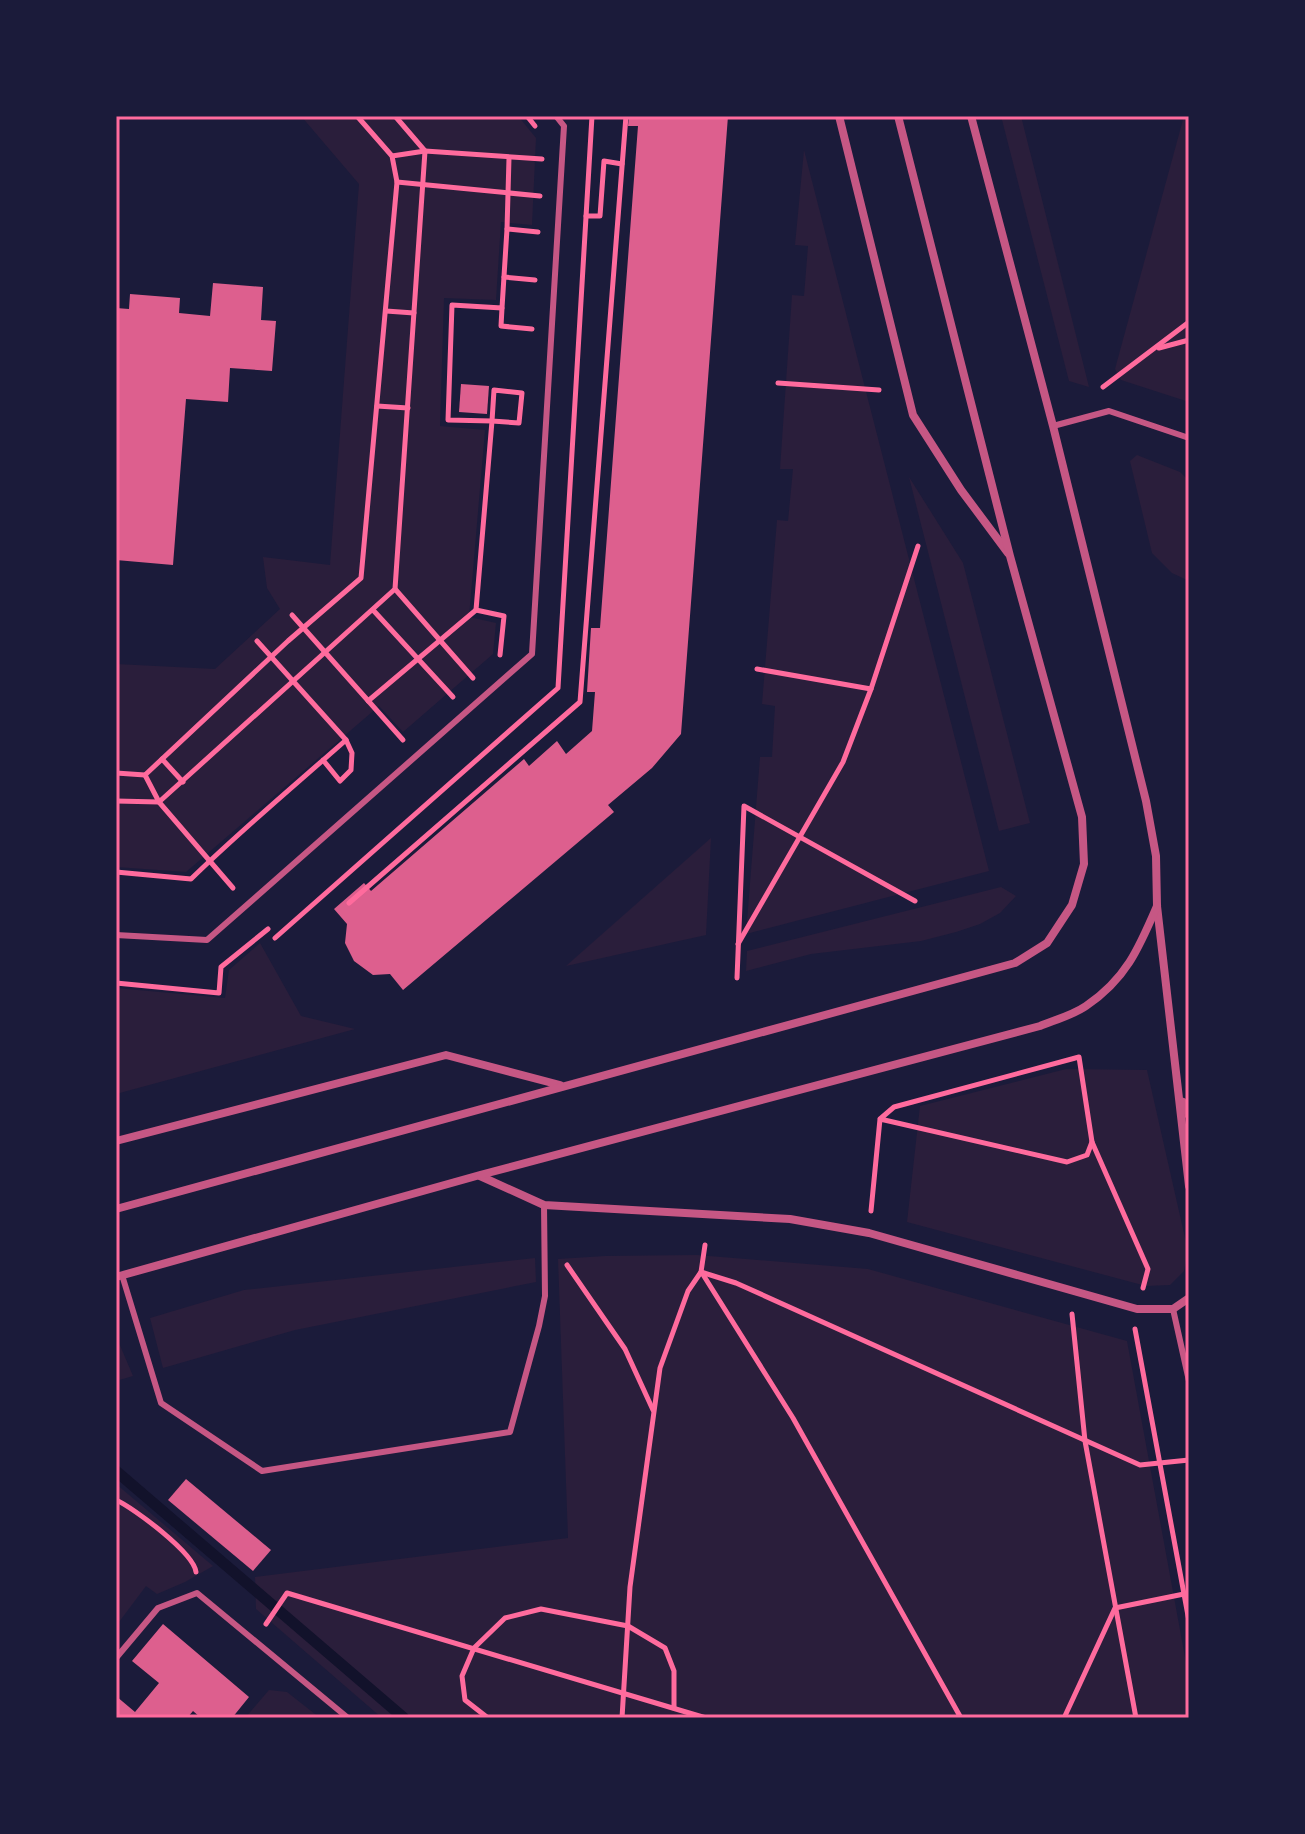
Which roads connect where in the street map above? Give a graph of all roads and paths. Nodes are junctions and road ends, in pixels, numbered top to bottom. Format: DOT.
graph roads {
  1 [pos="357,116"];
  2 [pos="395,116"];
  3 [pos="527,116"];
  4 [pos="556,116"];
  5 [pos="592,116"];
  6 [pos="839,116"];
  7 [pos="898,116"];
  8 [pos="971,116"];
  9 [pos="543,135"];
  10 [pos="543,147"];
  11 [pos="425,151"];
  12 [pos="392,156"];
  13 [pos="509,157"];
  14 [pos="542,159"];
  15 [pos="622,164"];
  16 [pos="542,172"];
  17 [pos="397,182"];
  18 [pos="422,184"];
  19 [pos="541,184"];
  20 [pos="508,192"];
  21 [pos="541,196"];
  22 [pos="540,208"];
  23 [pos="586,216"];
  24 [pos="540,220"];
  25 [pos="507,229"];
  26 [pos="504,277"];
  27 [pos="536,292"];
  28 [pos="502,308"];
  29 [pos="386,311"];
  30 [pos="414,313"];
  31 [pos="535,317"];
  32 [pos="1189,322"];
  33 [pos="1189,340"];
  34 [pos="1154,349"];
  35 [pos="778,383"];
  36 [pos="1103,387"];
  37 [pos="879,390"];
  38 [pos="377,406"];
  39 [pos="408,408"];
  40 [pos="492,421"];
  41 [pos="1053,426"];
  42 [pos="1189,438"];
  43 [pos="918,546"];
  44 [pos="1010,556"];
  45 [pos="395,589"];
  46 [pos="373,610"];
  47 [pos="476,610"];
  48 [pos="292,615"];
  49 [pos="303,628"];
  50 [pos="439,640"];
  51 [pos="257,641"];
  52 [pos="326,654"];
  53 [pos="271,657"];
  54 [pos="418,659"];
  55 [pos="491,663"];
  56 [pos="757,669"];
  57 [pos="482,671"];
  58 [pos="473,679"];
  59 [pos="294,682"];
  60 [pos="871,689"];
  61 [pos="453,697"];
  62 [pos="368,701"];
  63 [pos="443,705"];
  64 [pos="413,732"];
  65 [pos="346,740"];
  66 [pos="162,759"];
  67 [pos="323,760"];
  68 [pos="116,773"];
  69 [pos="145,775"];
  70 [pos="183,782"];
  71 [pos="116,801"];
  72 [pos="159,802"];
  73 [pos="801,837"];
  74 [pos="210,861"];
  75 [pos="116,872"];
  76 [pos="915,901"];
  77 [pos="247,904"];
  78 [pos="1157,906"];
  79 [pos="268,929"];
  80 [pos="116,935"];
  81 [pos="275,938"];
  82 [pos="738,944"];
  83 [pos="737,978"];
  84 [pos="116,983"];
  85 [pos="561,1085"];
  86 [pos="1179,1094"];
  87 [pos="1189,1116"];
  88 [pos="880,1119"];
  89 [pos="116,1141"];
  90 [pos="1092,1142"];
  91 [pos="480,1175"];
  92 [pos="1189,1186"];
  93 [pos="544,1205"];
  94 [pos="116,1209"];
  95 [pos="869,1233"];
  96 [pos="705,1245"];
  97 [pos="562,1259"];
  98 [pos="701,1272"];
  99 [pos="119,1276"];
  100 [pos="1189,1298"];
  101 [pos="1137,1309"];
  102 [pos="1173,1309"];
  103 [pos="1072,1313"];
  104 [pos="1189,1381"];
  105 [pos="654,1411"];
  106 [pos="1085,1441"];
  107 [pos="1189,1460"];
  108 [pos="1160,1464"];
  109 [pos="116,1500"];
  110 [pos="197,1593"];
  111 [pos="1184,1594"];
  112 [pos="1115,1608"];
  113 [pos="1189,1621"];
  114 [pos="628,1626"];
  115 [pos="264,1628"];
  116 [pos="474,1648"];
  117 [pos="116,1658"];
  118 [pos="624,1692"];
  119 [pos="674,1708"];
  120 [pos="348,1718"];
  121 [pos="488,1718"];
  122 [pos="622,1718"];
  123 [pos="706,1718"];
  124 [pos="961,1718"];
  125 [pos="1064,1718"];
  126 [pos="1136,1718"];
  1 -- 12 [label="path"];
  2 -- 11 [label="path"];
  3 -- 9 [label="path"];
  4 -- 77 [label="lane"];
  5 -- 23 [label="path"];
  6 -- 44 [label="street"];
  7 -- 44 [label="street"];
  8 -- 41 [label="street"];
  10 -- 14 [label="path"];
  11 -- 12 [label="path"];
  11 -- 13 [label="path"];
  11 -- 18 [label="path"];
  12 -- 17 [label="path"];
  13 -- 14 [label="path"];
  13 -- 20 [label="path"];
  14 -- 16 [label="path"];
  15 -- 23 [label="path"];
  17 -- 18 [label="path"];
  17 -- 29 [label="path"];
  18 -- 20 [label="path"];
  18 -- 30 [label="path"];
  19 -- 21 [label="path"];
  20 -- 21 [label="path"];
  20 -- 25 [label="path"];
  21 -- 22 [label="path"];
  23 -- 81 [label="path"];
  24 -- 25 [label="path"];
  25 -- 26 [label="path"];
  26 -- 27 [label="path"];
  26 -- 28 [label="path"];
  28 -- 31 [label="path"];
  28 -- 40 [label="path"];
  29 -- 30 [label="path"];
  29 -- 38 [label="path"];
  30 -- 39 [label="path"];
  32 -- 34 [label="path"];
  33 -- 34 [label="path"];
  34 -- 36 [label="path"];
  35 -- 37 [label="path"];
  38 -- 39 [label="path"];
  38 -- 49 [label="path"];
  39 -- 45 [label="path"];
  40 -- 40 [label="path"];
  40 -- 47 [label="path"];
  41 -- 42 [label="lane"];
  41 -- 78 [label="street"];
  43 -- 60 [label="path"];
  44 -- 85 [label="street"];
  45 -- 46 [label="path"];
  45 -- 50 [label="path"];
  46 -- 52 [label="path"];
  46 -- 54 [label="path"];
  47 -- 50 [label="path"];
  47 -- 55 [label="path"];
  48 -- 49 [label="path"];
  49 -- 52 [label="path"];
  49 -- 53 [label="path"];
  50 -- 54 [label="path"];
  50 -- 58 [label="path"];
  51 -- 53 [label="path"];
  52 -- 59 [label="path"];
  52 -- 62 [label="path"];
  53 -- 59 [label="path"];
  53 -- 66 [label="path"];
  54 -- 61 [label="path"];
  54 -- 62 [label="path"];
  56 -- 60 [label="path"];
  57 -- 58 [label="path"];
  58 -- 61 [label="path"];
  59 -- 65 [label="path"];
  59 -- 70 [label="path"];
  60 -- 73 [label="path"];
  61 -- 63 [label="path"];
  62 -- 64 [label="path"];
  65 -- 67 [label="path"];
  65 -- 67 [label="path"];
  66 -- 69 [label="path"];
  66 -- 70 [label="path"];
  67 -- 74 [label="path"];
  68 -- 69 [label="path"];
  69 -- 72 [label="path"];
  70 -- 72 [label="path"];
  71 -- 72 [label="path"];
  72 -- 74 [label="path"];
  73 -- 76 [label="path"];
  73 -- 82 [label="path"];
  73 -- 82 [label="path"];
  74 -- 75 [label="path"];
  74 -- 77 [label="path"];
  77 -- 80 [label="lane"];
  78 -- 86 [label="street"];
  78 -- 91 [label="street"];
  79 -- 84 [label="path"];
  82 -- 83 [label="path"];
  85 -- 89 [label="street"];
  85 -- 94 [label="street"];
  86 -- 87 [label="street"];
  86 -- 92 [label="street"];
  88 -- 90 [label="path"];
  88 -- 90 [label="path"];
  88 -- 95 [label="path"];
  90 -- 101 [label="path"];
  91 -- 93 [label="street"];
  91 -- 99 [label="street"];
  93 -- 95 [label="street"];
  93 -- 99 [label="lane"];
  95 -- 101 [label="street"];
  96 -- 98 [label="path"];
  97 -- 105 [label="path"];
  98 -- 105 [label="path"];
  98 -- 106 [label="path"];
  98 -- 124 [label="path"];
  100 -- 102 [label="street"];
  101 -- 102 [label="street"];
  101 -- 108 [label="path"];
  102 -- 104 [label="lane"];
  103 -- 106 [label="path"];
  105 -- 114 [label="path"];
  106 -- 108 [label="path"];
  106 -- 112 [label="path"];
  107 -- 108 [label="path"];
  108 -- 111 [label="path"];
  109 -- 110 [label="path"];
  110 -- 117 [label="lane"];
  110 -- 120 [label="lane"];
  111 -- 112 [label="path"];
  111 -- 113 [label="path"];
  112 -- 125 [label="path"];
  112 -- 126 [label="path"];
  114 -- 116 [label="path"];
  114 -- 118 [label="path"];
  114 -- 119 [label="path"];
  115 -- 116 [label="path"];
  116 -- 118 [label="path"];
  116 -- 121 [label="path"];
  118 -- 119 [label="path"];
  118 -- 122 [label="path"];
  119 -- 123 [label="path"];
}
